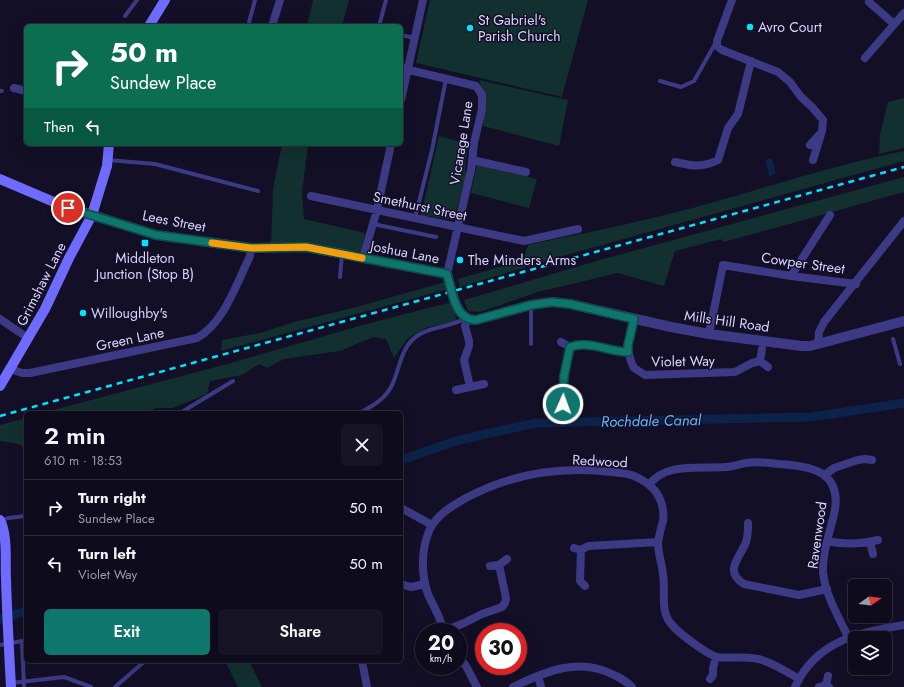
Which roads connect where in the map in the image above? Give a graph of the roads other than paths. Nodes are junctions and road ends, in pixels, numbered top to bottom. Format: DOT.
graph roads {
  1 [pos="137,0"];
  2 [pos="255,0"];
  3 [pos="280,0"];
  4 [pos="386,0"];
  5 [pos="423,0"];
  6 [pos="732,0"];
  7 [pos="163,1"];
  8 [pos="869,2"];
  9 [pos="904,13"];
  10 [pos="125,16"];
  11 [pos="150,24"];
  12 [pos="249,24"];
  13 [pos="273,24"];
  14 [pos="380,24"];
  15 [pos="894,24"];
  16 [pos="403,35"];
  17 [pos="415,38"];
  18 [pos="717,41"];
  19 [pos="865,58"];
  20 [pos="751,61"];
  21 [pos="404,69"];
  22 [pos="403,79"];
  23 [pos="446,79"];
  24 [pos="660,81"];
  25 [pos="14,88"];
  26 [pos="24,90"];
  27 [pos="822,131"];
  28 [pos="810,145"];
  29 [pos="109,146"];
  30 [pos="391,146"];
  31 [pos="108,160"];
  32 [pos="472,160"];
  33 [pos="813,160"];
  34 [pos="675,162"];
  35 [pos="526,172"];
  36 [pos="0,179"];
  37 [pos="258,191"];
  38 [pos="311,196"];
  39 [pos="377,210"];
  40 [pos="92,215"];
  41 [pos="830,215"];
  42 [pos="415,218"];
  43 [pos="904,221"];
  44 [pos="373,224"];
  45 [pos="458,228"];
  46 [pos="578,229"];
  47 [pos="436,237"];
  48 [pos="251,248"];
  49 [pos="342,254"];
  50 [pos="363,258"];
  51 [pos="447,274"];
  52 [pos="791,276"];
  53 [pos="340,277"];
  54 [pos="856,284"];
  55 [pos="531,305"];
  56 [pos="0,319"];
  57 [pos="467,319"];
  58 [pos="634,319"];
  59 [pos="904,321"];
  60 [pos="709,334"];
  61 [pos="28,338"];
  62 [pos="893,339"];
  63 [pos="561,342"];
  64 [pos="818,343"];
  65 [pos="531,344"];
  66 [pos="570,347"];
  67 [pos="762,349"];
  68 [pos="628,352"];
  69 [pos="904,353"];
  70 [pos="898,355"];
  71 [pos="760,361"];
  72 [pos="900,364"];
  73 [pos="768,367"];
  74 [pos="11,369"];
  75 [pos="233,381"];
  76 [pos="484,384"];
  77 [pos="0,386"];
  78 [pos="470,387"];
  79 [pos="456,390"];
  80 [pos="563,404"];
  81 [pos="183,411"];
  82 [pos="363,411"];
  83 [pos="872,460"];
  84 [pos="824,475"];
  85 [pos="649,485"];
  86 [pos="415,506"];
  87 [pos="403,509"];
  88 [pos="411,514"];
  89 [pos="24,516"];
  90 [pos="0,521"];
  91 [pos="748,523"];
  92 [pos="432,525"];
  93 [pos="827,541"];
  94 [pos="658,542"];
  95 [pos="873,554"];
  96 [pos="507,559"];
  97 [pos="499,565"];
  98 [pos="490,566"];
  99 [pos="425,584"];
  100 [pos="403,585"];
  101 [pos="585,586"];
  102 [pos="827,589"];
  103 [pos="441,623"];
  104 [pos="466,623"];
  105 [pos="904,625"];
  106 [pos="876,631"];
  107 [pos="848,637"];
  108 [pos="4,644"];
  109 [pos="716,657"];
  110 [pos="143,663"];
  111 [pos="362,663"];
  112 [pos="467,668"];
  113 [pos="538,676"];
  114 [pos="715,676"];
  115 [pos="828,676"];
  116 [pos="799,679"];
  117 [pos="24,681"];
  118 [pos="11,685"];
  119 [pos="825,686"];
  120 [pos="24,687"];
  121 [pos="88,687"];
  122 [pos="116,687"];
  123 [pos="367,687"];
  124 [pos="477,687"];
  125 [pos="513,687"];
  126 [pos="541,687"];
  127 [pos="632,687"];
  128 [pos="795,687"];
  1 -- 10 [label="lane"];
  2 -- 12 [label="lane"];
  3 -- 13 [label="street"];
  4 -- 14 [label="lane"];
  5 -- 17 [label="street"];
  6 -- 18 [label="street"];
  7 -- 11 [label="main road"];
  8 -- 15 [label="street"];
  9 -- 15 [label="street"];
  15 -- 19 [label="street"];
  16 -- 17 [label="lane"];
  17 -- 21 [label="street"];
  18 -- 20 [label="street"];
  18 -- 24 [label="lane"];
  20 -- 27 [label="street"];
  20 -- 34 [label="street"];
  21 -- 22 [label="street"];
  21 -- 23 [label="street, Vicarage Lane"];
  23 -- 32 [label="street, Vicarage Lane"];
  23 -- 42 [label="lane"];
  25 -- 26 [label="street"];
  27 -- 28 [label="street"];
  27 -- 33 [label="street"];
  29 -- 31 [label="main road, Grimshaw Lane"];
  30 -- 39 [label="street"];
  31 -- 37 [label="lane"];
  31 -- 40 [label="main road, Grimshaw Lane"];
  32 -- 35 [label="street"];
  32 -- 45 [label="street, Vicarage Lane"];
  36 -- 40 [label="main road"];
  38 -- 39 [label="street, Smethurst Street"];
  39 -- 42 [label="street, Smethurst Street"];
  39 -- 44 [label="street"];
  40 -- 48 [label="street, Lees Street"];
  40 -- 61 [label="main road, Grimshaw Lane"];
  41 -- 52 [label="street"];
  42 -- 45 [label="street, Smethurst Street"];
  43 -- 54 [label="street"];
  44 -- 47 [label="lane"];
  44 -- 50 [label="street"];
  45 -- 46 [label="street, Smethurst Street"];
  45 -- 51 [label="street, Vicarage Lane"];
  48 -- 49 [label="street, Joshua Lane"];
  48 -- 74 [label="street, Green Lane"];
  49 -- 50 [label="street, Joshua Lane"];
  49 -- 53 [label="lane"];
  50 -- 51 [label="street, Joshua Lane"];
  51 -- 57 [label="street, Joshua Lane"];
  52 -- 54 [label="street, Cowper Street"];
  52 -- 60 [label="street, Cowper Street"];
  54 -- 64 [label="street, Cowper Street"];
  55 -- 57 [label="street"];
  55 -- 58 [label="street, Mills Hill Road"];
  55 -- 65 [label="lane"];
  56 -- 61 [label="street"];
  57 -- 78 [label="street"];
  57 -- 82 [label="lane"];
  58 -- 60 [label="street, Mills Hill Road"];
  58 -- 68 [label="street"];
  59 -- 64 [label="street, Mills Hill Road"];
  60 -- 64 [label="street, Mills Hill Road"];
  61 -- 74 [label="main road, Grimshaw Lane"];
  62 -- 70 [label="lane"];
  63 -- 66 [label="street"];
  66 -- 68 [label="street"];
  66 -- 80 [label="street"];
  67 -- 71 [label="street"];
  68 -- 71 [label="street, Violet Way"];
  69 -- 70 [label="lane"];
  70 -- 72 [label="lane"];
  71 -- 73 [label="street"];
  74 -- 77 [label="main road, Grimshaw Lane"];
  75 -- 81 [label="lane"];
  76 -- 78 [label="street"];
  78 -- 79 [label="street"];
  83 -- 84 [label="street"];
  84 -- 85 [label="street"];
  84 -- 93 [label="street, Ravenwood"];
  85 -- 92 [label="street, Redwood"];
  85 -- 94 [label="street, Redwood"];
  86 -- 88 [label="street"];
  87 -- 88 [label="street"];
  88 -- 92 [label="street"];
  89 -- 90 [label="lane"];
  90 -- 108 [label="main road"];
  91 -- 102 [label="street"];
  92 -- 99 [label="street, Redwood"];
  93 -- 95 [label="street"];
  93 -- 102 [label="street, Ravenwood"];
  94 -- 101 [label="street"];
  94 -- 109 [label="street, Redwood"];
  96 -- 97 [label="street"];
  97 -- 98 [label="street"];
  97 -- 104 [label="street"];
  99 -- 100 [label="street"];
  99 -- 103 [label="street, Redwood"];
  102 -- 107 [label="street, Ravenwood"];
  105 -- 106 [label="street"];
  107 -- 116 [label="street"];
  108 -- 117 [label="lane"];
  108 -- 118 [label="main road"];
  109 -- 114 [label="street"];
  109 -- 116 [label="street"];
  110 -- 122 [label="lane"];
  111 -- 123 [label="street"];
  112 -- 124 [label="street"];
  113 -- 125 [label="street"];
  113 -- 126 [label="street"];
  113 -- 127 [label="street"];
  115 -- 119 [label="street"];
  116 -- 128 [label="street"];
  117 -- 118 [label="lane"];
  117 -- 120 [label="lane"];
  117 -- 121 [label="lane"];
}
